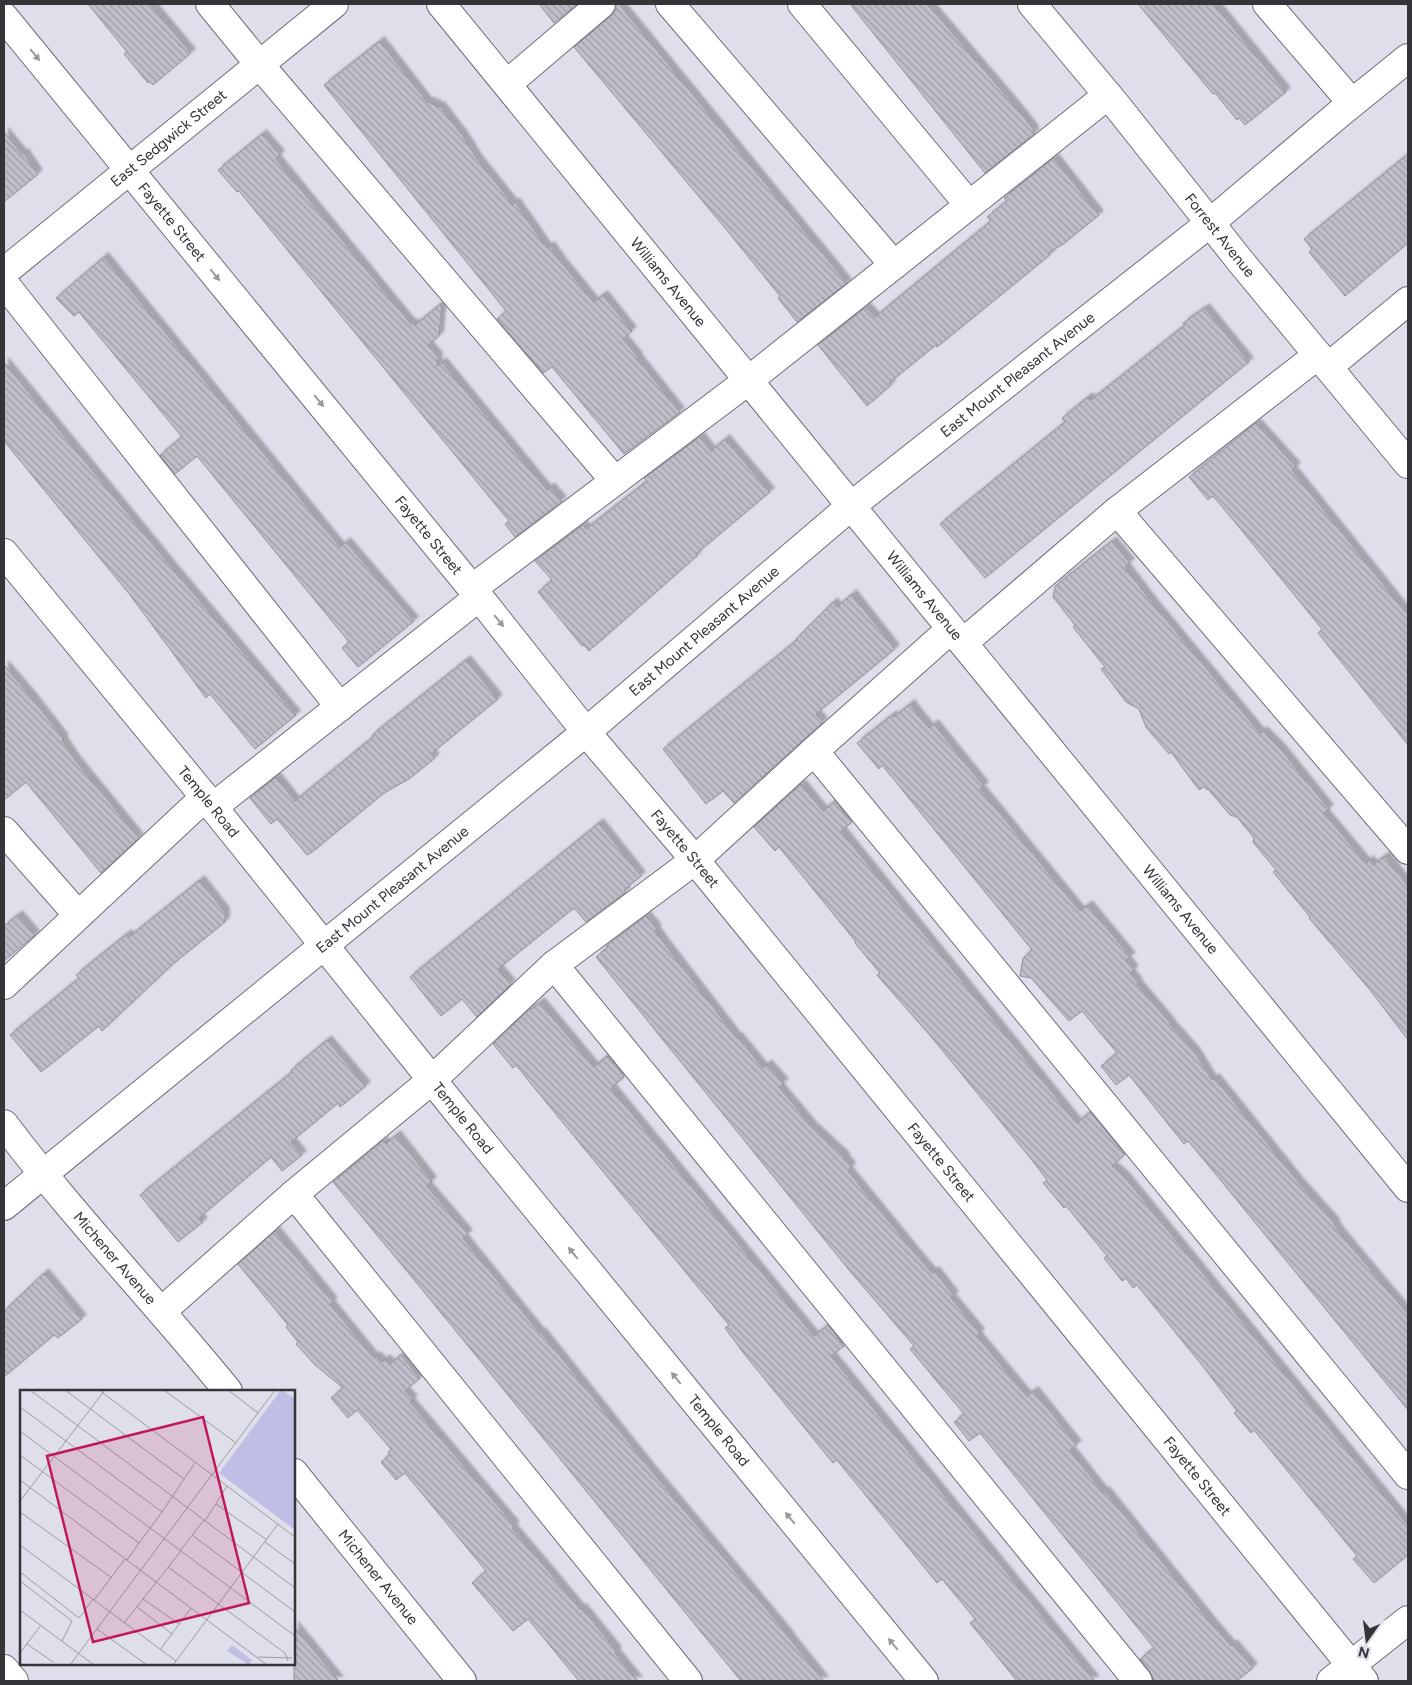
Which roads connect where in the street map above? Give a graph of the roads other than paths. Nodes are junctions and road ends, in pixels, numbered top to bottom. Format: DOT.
graph roads {
  1 [pos="210,4"];
  2 [pos="334,4"];
  3 [pos="441,4"];
  4 [pos="601,4"];
  5 [pos="670,4"];
  6 [pos="802,4"];
  7 [pos="1032,4"];
  8 [pos="1267,4"];
  9 [pos="4,17"];
  10 [pos="1408,58"];
  11 [pos="259,64"];
  12 [pos="507,84"];
  13 [pos="1108,95"];
  14 [pos="1352,103"];
  15 [pos="129,171"];
  16 [pos="969,205"];
  17 [pos="1210,223"];
  18 [pos="894,265"];
  19 [pos="4,272"];
  20 [pos="4,283"];
  21 [pos="1408,301"];
  22 [pos="1323,361"];
  23 [pos="749,380"];
  24 [pos="1408,464"];
  25 [pos="615,481"];
  26 [pos="851,506"];
  27 [pos="1117,511"];
  28 [pos="4,553"];
  29 [pos="476,593"];
  30 [pos="957,636"];
  31 [pos="340,707"];
  32 [pos="586,732"];
  33 [pos="814,751"];
  34 [pos="209,802"];
  35 [pos="4,831"];
  36 [pos="1408,850"];
  37 [pos="695,860"];
  38 [pos="78,915"];
  39 [pos="325,946"];
  40 [pos="554,965"];
  41 [pos="4,985"];
  42 [pos="433,1079"];
  43 [pos="4,1124"];
  44 [pos="42,1175"];
  45 [pos="1408,1188"];
  46 [pos="294,1194"];
  47 [pos="4,1206"];
  48 [pos="162,1311"];
  49 [pos="227,1390"];
  50 [pos="295,1474"];
  51 [pos="1408,1475"];
  52 [pos="1408,1620"];
  53 [pos="4,1669"];
  54 [pos="1349,1676"];
  55 [pos="14,1681"];
  56 [pos="462,1681"];
  57 [pos="688,1681"];
  58 [pos="924,1681"];
  59 [pos="1138,1681"];
  1 -- 11 [label="street"];
  2 -- 11 [label="street, East Sedgwick Street"];
  3 -- 12 [label="street, Williams Avenue"];
  4 -- 12 [label="street"];
  5 -- 18 [label="street"];
  6 -- 16 [label="street"];
  7 -- 13 [label="street, Forrest Avenue"];
  8 -- 14 [label="street"];
  9 -- 15 [label="street, Fayette Street, one-way"];
  10 -- 14 [label="street, East Mount Pleasant Avenue"];
  11 -- 15 [label="street, East Sedgwick Street"];
  11 -- 25 [label="street"];
  12 -- 23 [label="street, Williams Avenue"];
  13 -- 16 [label="street"];
  13 -- 17 [label="street, Forrest Avenue"];
  14 -- 17 [label="street, East Mount Pleasant Avenue"];
  15 -- 19 [label="street, East Sedgwick Street"];
  15 -- 29 [label="street, Fayette Street, one-way"];
  16 -- 18 [label="street"];
  17 -- 22 [label="street, Forrest Avenue"];
  17 -- 26 [label="street, East Mount Pleasant Avenue"];
  18 -- 23 [label="street"];
  20 -- 31 [label="street"];
  21 -- 22 [label="street"];
  22 -- 24 [label="street, Forrest Avenue"];
  22 -- 27 [label="street"];
  23 -- 25 [label="street"];
  23 -- 26 [label="street, Williams Avenue"];
  25 -- 29 [label="street"];
  26 -- 30 [label="street, Williams Avenue"];
  26 -- 32 [label="street, East Mount Pleasant Avenue"];
  27 -- 30 [label="street"];
  27 -- 36 [label="street"];
  28 -- 34 [label="street, Temple Road"];
  29 -- 31 [label="street"];
  29 -- 32 [label="street, Fayette Street, one-way"];
  30 -- 33 [label="street"];
  30 -- 45 [label="street, Williams Avenue"];
  31 -- 34 [label="street"];
  32 -- 37 [label="street, Fayette Street"];
  32 -- 39 [label="street, East Mount Pleasant Avenue"];
  33 -- 37 [label="street"];
  33 -- 51 [label="street"];
  34 -- 38 [label="street"];
  34 -- 39 [label="street, Temple Road"];
  35 -- 38 [label="street"];
  37 -- 40 [label="street"];
  37 -- 54 [label="street, Fayette Street"];
  38 -- 41 [label="street"];
  39 -- 42 [label="street, Temple Road"];
  39 -- 44 [label="street, East Mount Pleasant Avenue"];
  40 -- 42 [label="street"];
  40 -- 59 [label="street"];
  42 -- 46 [label="street"];
  58 -- 42 [label="street, Temple Road, one-way"];
  43 -- 44 [label="street, Michener Avenue"];
  44 -- 47 [label="street, East Mount Pleasant Avenue"];
  44 -- 48 [label="street, Michener Avenue"];
  46 -- 48 [label="street"];
  46 -- 57 [label="street"];
  48 -- 49 [label="street, Michener Avenue"];
  50 -- 56 [label="street, Michener Avenue"];
  52 -- 54 [label="street"];
  53 -- 55 [label="street"];
}
